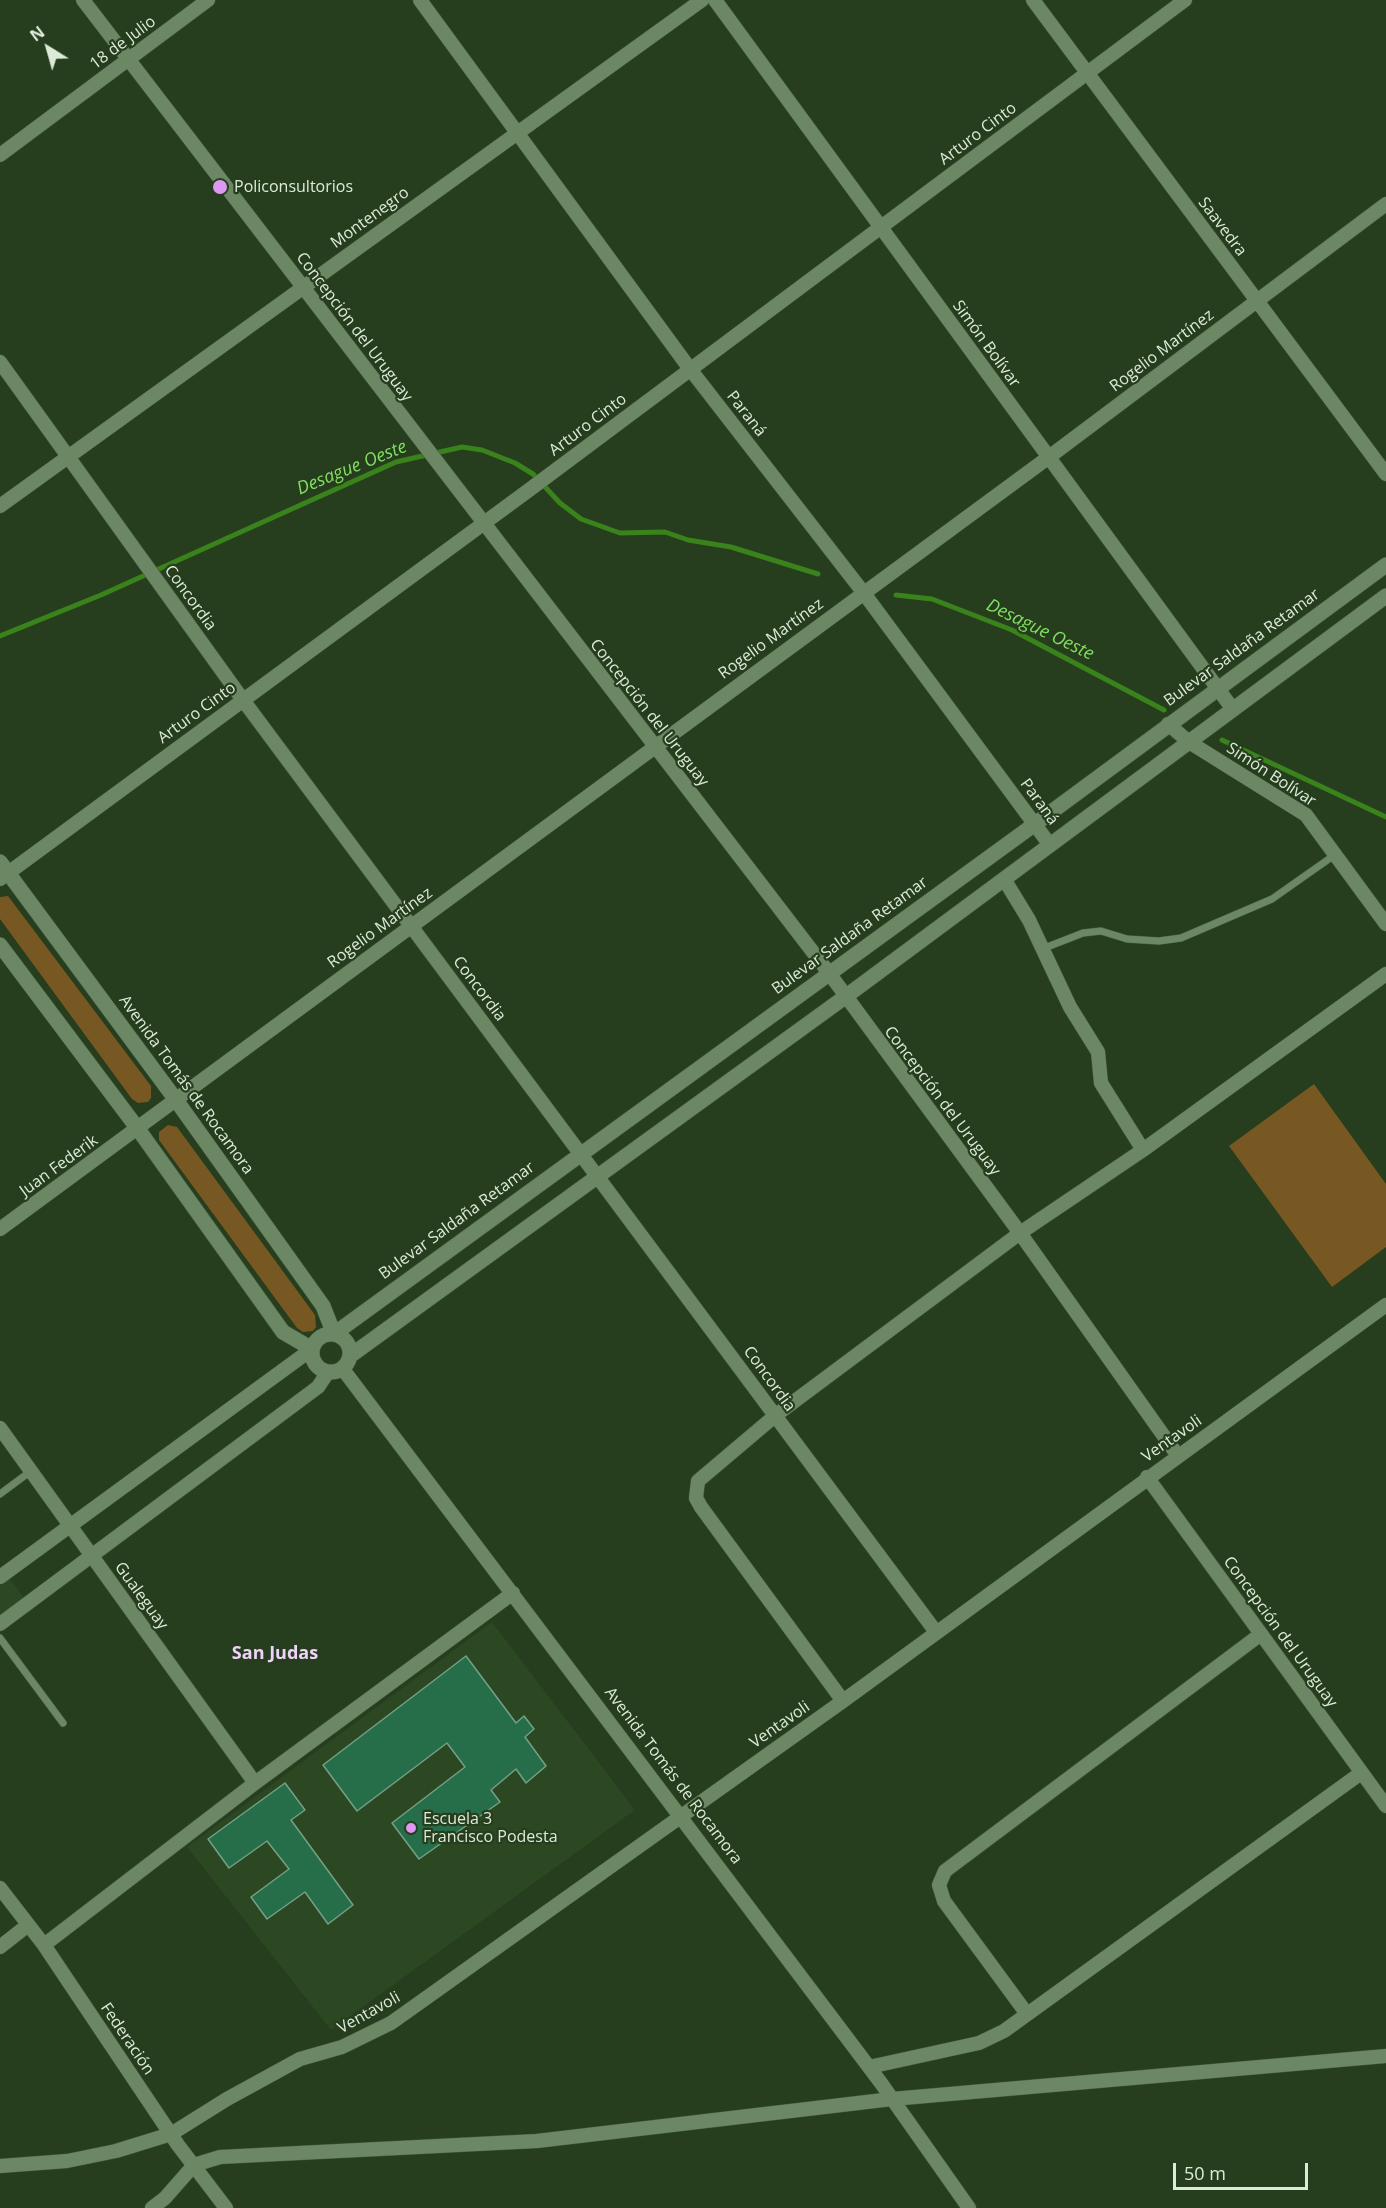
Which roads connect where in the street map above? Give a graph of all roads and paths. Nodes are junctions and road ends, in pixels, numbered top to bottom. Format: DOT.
graph roads {
  1 [pos="82,0"];
  2 [pos="208,0"];
  3 [pos="420,0"];
  4 [pos="702,0"];
  5 [pos="715,0"];
  6 [pos="1033,0"];
  7 [pos="1185,0"];
  8 [pos="128,60"];
  9 [pos="1087,73"];
  10 [pos="518,132"];
  11 [pos="0,156"];
  12 [pos="1386,204"];
  13 [pos="880,228"];
  14 [pos="303,288"];
  15 [pos="1256,300"];
  16 [pos="0,362"];
  17 [pos="690,369"];
  18 [pos="1049,457"];
  19 [pos="68,458"];
  20 [pos="1386,474"];
  21 [pos="0,506"];
  22 [pos="483,523"];
  23 [pos="1386,565"];
  24 [pos="863,592"];
  25 [pos="1386,596"];
  26 [pos="1216,688"];
  27 [pos="243,700"];
  28 [pos="1232,708"];
  29 [pos="1168,724"];
  30 [pos="1189,742"];
  31 [pos="654,746"];
  32 [pos="1035,824"];
  33 [pos="1050,845"];
  34 [pos="1336,854"];
  35 [pos="3,871"];
  36 [pos="1004,879"];
  37 [pos="1386,924"];
  38 [pos="411,926"];
  39 [pos="0,945"];
  40 [pos="1042,949"];
  41 [pos="829,973"];
  42 [pos="1386,974"];
  43 [pos="845,997"];
  44 [pos="176,1100"];
  45 [pos="138,1130"];
  46 [pos="1143,1150"];
  47 [pos="582,1152"];
  48 [pos="599,1176"];
  49 [pos="0,1229"];
  50 [pos="1020,1233"];
  51 [pos="1386,1305"];
  52 [pos="334,1334"];
  53 [pos="312,1350"];
  54 [pos="340,1365"];
  55 [pos="776,1415"];
  56 [pos="0,1428"];
  57 [pos="1178,1456"];
  58 [pos="31,1471"];
  59 [pos="1147,1477"];
  60 [pos="0,1494"];
  61 [pos="71,1527"];
  62 [pos="92,1555"];
  63 [pos="0,1577"];
  64 [pos="513,1593"];
  65 [pos="0,1624"];
  66 [pos="936,1632"];
  67 [pos="1261,1634"];
  68 [pos="0,1638"];
  69 [pos="843,1701"];
  70 [pos="63,1723"];
  71 [pos="1361,1773"];
  72 [pos="255,1783"];
  73 [pos="1386,1806"];
  74 [pos="680,1815"];
  75 [pos="0,1888"];
  76 [pos="28,1925"];
  77 [pos="44,1945"];
  78 [pos="0,1947"];
  79 [pos="1027,2014"];
  80 [pos="1386,2056"];
  81 [pos="869,2067"];
  82 [pos="892,2099"];
  83 [pos="171,2134"];
  84 [pos="194,2165"];
  85 [pos="0,2166"];
  86 [pos="152,2208"];
  87 [pos="226,2208"];
  88 [pos="969,2208"];
  1 -- 8 [label="street, Concepción del Uruguay"];
  2 -- 8 [label="street, 18 de Julio"];
  3 -- 10 [label="street, Paraná"];
  4 -- 10 [label="street, Montenegro"];
  5 -- 13 [label="street, Simón Bolívar"];
  6 -- 9 [label="street, Saavedra"];
  7 -- 9 [label="street, Arturo Cinto"];
  8 -- 11 [label="street, 18 de Julio"];
  8 -- 14 [label="street, Concepción del Uruguay"];
  9 -- 13 [label="street, Arturo Cinto"];
  9 -- 15 [label="street, Saavedra"];
  10 -- 14 [label="street, Montenegro"];
  10 -- 17 [label="street, Paraná"];
  12 -- 15 [label="street, Rogelio Martínez"];
  13 -- 17 [label="street, Arturo Cinto"];
  13 -- 18 [label="street, Simón Bolívar"];
  14 -- 19 [label="street, Montenegro"];
  14 -- 22 [label="street, Concepción del Uruguay"];
  15 -- 18 [label="street, Rogelio Martínez"];
  15 -- 20 [label="street, Saavedra"];
  16 -- 19 [label="street, Concordia"];
  17 -- 22 [label="street, Arturo Cinto"];
  17 -- 24 [label="street, Paraná"];
  18 -- 24 [label="street, Rogelio Martínez"];
  18 -- 26 [label="street, Simón Bolívar"];
  19 -- 21 [label="street, Montenegro"];
  19 -- 27 [label="street, Concordia"];
  22 -- 27 [label="street, Arturo Cinto"];
  22 -- 31 [label="street, Concepción del Uruguay"];
  23 -- 26 [label="street, Bulevar Saldaña Retamar"];
  24 -- 31 [label="street, Rogelio Martínez"];
  24 -- 32 [label="street, Paraná"];
  25 -- 28 [label="street"];
  26 -- 28 [label="street, Simón Bolívar"];
  26 -- 29 [label="street, Bulevar Saldaña Retamar"];
  27 -- 35 [label="street, Arturo Cinto"];
  27 -- 38 [label="street, Concordia"];
  28 -- 30 [label="street"];
  29 -- 30 [label="street, Simón Bolívar"];
  29 -- 32 [label="street, Bulevar Saldaña Retamar"];
  30 -- 33 [label="street"];
  30 -- 34 [label="street, Simón Bolívar"];
  31 -- 38 [label="street, Rogelio Martínez"];
  31 -- 41 [label="street, Concepción del Uruguay"];
  32 -- 33 [label="street, Paraná"];
  32 -- 41 [label="street, Bulevar Saldaña Retamar"];
  33 -- 36 [label="street"];
  34 -- 37 [label="street, Simón Bolívar"];
  34 -- 40 [label="lane"];
  35 -- 44 [label="street, Avenida Tomás de Rocamora"];
  36 -- 40 [label="street"];
  36 -- 43 [label="street"];
  38 -- 44 [label="street, Rogelio Martínez"];
  38 -- 47 [label="street, Concordia"];
  39 -- 45 [label="street"];
  40 -- 46 [label="street"];
  41 -- 43 [label="street, Concepción del Uruguay"];
  41 -- 47 [label="street, Bulevar Saldaña Retamar"];
  42 -- 46 [label="street"];
  43 -- 48 [label="street"];
  43 -- 50 [label="street, Concepción del Uruguay"];
  44 -- 45 [label="street, Rogelio Martínez"];
  44 -- 52 [label="street, Avenida Tomás de Rocamora"];
  45 -- 49 [label="street, Juan Federik"];
  45 -- 53 [label="street"];
  46 -- 50 [label="street"];
  47 -- 48 [label="street, Concordia"];
  47 -- 52 [label="street, Bulevar Saldaña Retamar"];
  48 -- 54 [label="street"];
  48 -- 55 [label="street, Concordia"];
  50 -- 55 [label="street"];
  50 -- 57 [label="street, Concepción del Uruguay"];
  51 -- 57 [label="street, Ventavoli"];
  52 -- 53 [label="street, Bulevar Saldaña Retamar"];
  52 -- 54 [label="street"];
  53 -- 54 [label="street"];
  53 -- 61 [label="street, Bulevar Saldaña Retamar"];
  54 -- 62 [label="street"];
  54 -- 64 [label="street, Avenida Tomás de Rocamora"];
  55 -- 66 [label="street, Concordia"];
  55 -- 69 [label="street"];
  56 -- 58 [label="street, Gualeguay"];
  57 -- 59 [label="street, Ventavoli"];
  58 -- 60 [label="lane"];
  58 -- 61 [label="street, Gualeguay"];
  59 -- 66 [label="street, Ventavoli"];
  59 -- 67 [label="street, Concepción del Uruguay"];
  61 -- 62 [label="street, Gualeguay"];
  61 -- 63 [label="street, Bulevar Saldaña Retamar"];
  62 -- 65 [label="street"];
  62 -- 72 [label="street, Gualeguay"];
  64 -- 72 [label="street"];
  64 -- 74 [label="street, Avenida Tomás de Rocamora"];
  66 -- 69 [label="street, Ventavoli"];
  67 -- 71 [label="street, Concepción del Uruguay"];
  67 -- 79 [label="street"];
  68 -- 70 [label="lane"];
  69 -- 74 [label="street, Ventavoli"];
  71 -- 73 [label="street, Concepción del Uruguay"];
  71 -- 79 [label="street"];
  72 -- 77 [label="street"];
  74 -- 81 [label="street, Avenida Tomás de Rocamora"];
  74 -- 83 [label="street, Ventavoli"];
  75 -- 76 [label="street, Federación"];
  76 -- 77 [label="street, Federación"];
  76 -- 78 [label="street"];
  77 -- 83 [label="street, Federación"];
  79 -- 81 [label="street"];
  80 -- 82 [label="street"];
  81 -- 82 [label="street, Avenida Tomás de Rocamora"];
  82 -- 84 [label="street"];
  82 -- 88 [label="street, Avenida Tomás de Rocamora"];
  83 -- 84 [label="street, Federación"];
  83 -- 85 [label="street, Ventavoli"];
  84 -- 86 [label="street"];
  84 -- 87 [label="street, Federación"];
}
